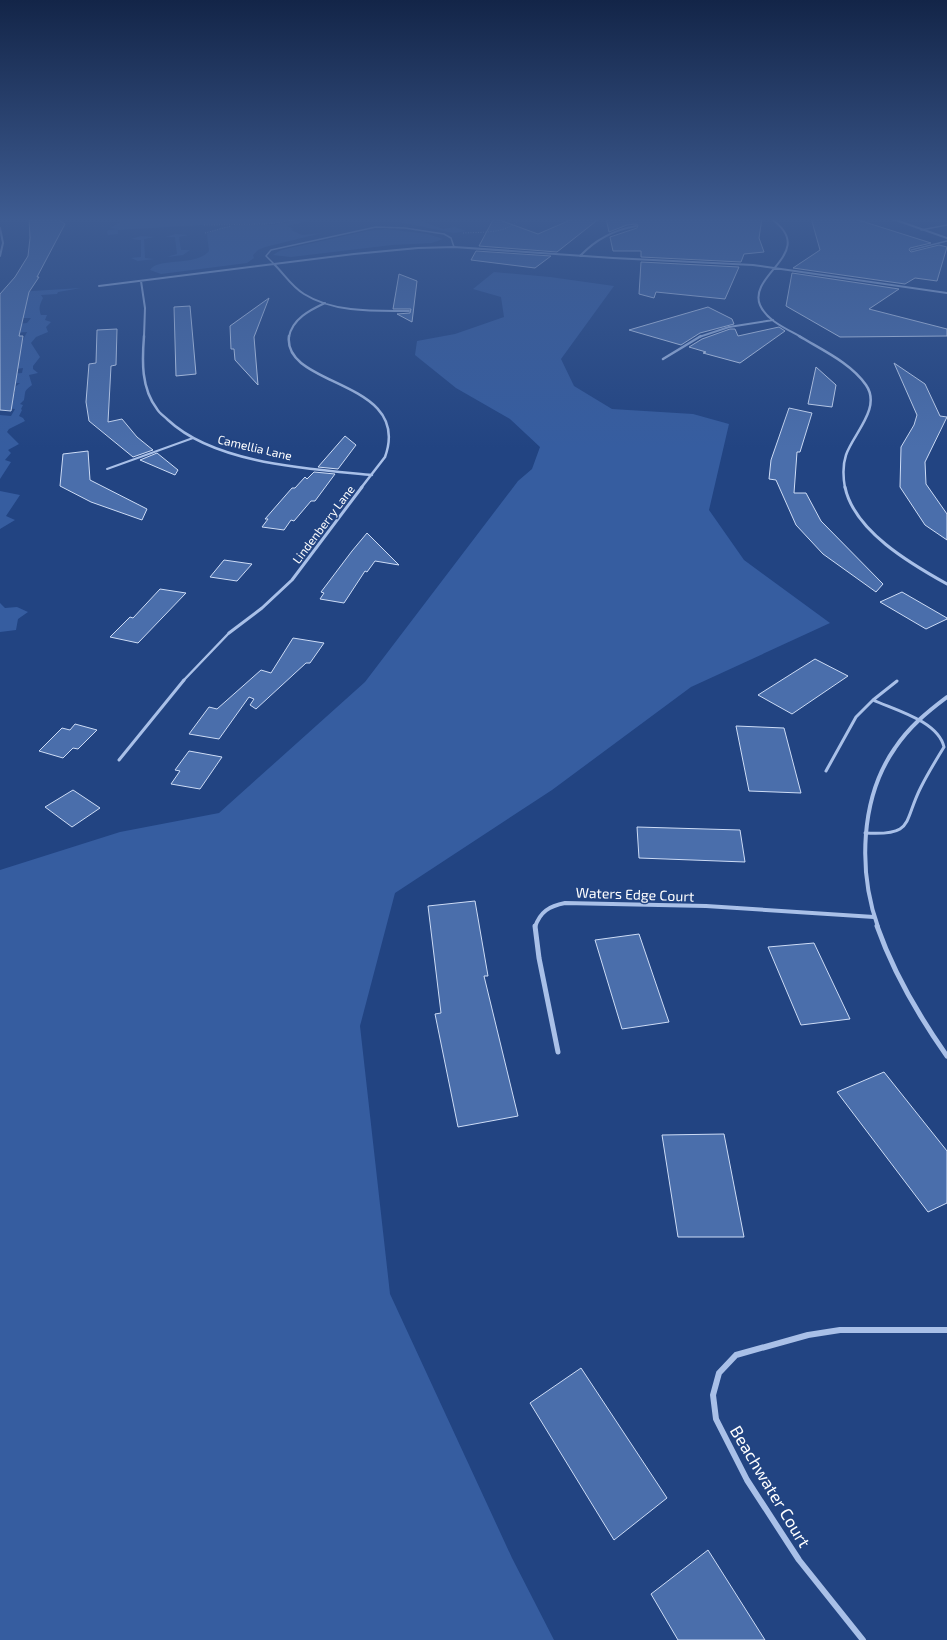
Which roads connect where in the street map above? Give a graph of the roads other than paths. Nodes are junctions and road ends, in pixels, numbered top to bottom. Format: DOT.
graph roads {
  1 [pos="142,295"];
  2 [pos="305,295"];
  3 [pos="758,295"];
  4 [pos="326,303"];
  5 [pos="409,311"];
  6 [pos="773,320"];
  7 [pos="663,359"];
  8 [pos="193,438"];
  9 [pos="107,469"];
  10 [pos="372,475"];
  11 [pos="947,584"];
  12 [pos="229,633"];
  13 [pos="897,681"];
  14 [pos="947,697"];
  15 [pos="873,700"];
  16 [pos="916,721"];
  17 [pos="119,760"];
  18 [pos="826,771"];
  19 [pos="865,833"];
  20 [pos="874,917"];
  21 [pos="558,1052"];
  22 [pos="947,1056"];
  23 [pos="947,1330"];
  24 [pos="863,1640"];
  1 -- 8 [label="street, Camellia Lane"];
  2 -- 4 [label="street"];
  3 -- 6 [label="street"];
  4 -- 5 [label="street"];
  4 -- 10 [label="street, Lindenberry Lane"];
  6 -- 7 [label="street"];
  6 -- 11 [label="street"];
  8 -- 9 [label="lane"];
  8 -- 10 [label="street, Camellia Lane"];
  10 -- 12 [label="street, Lindenberry Lane"];
  12 -- 17 [label="lane, Lindenberry Lane"];
  13 -- 15 [label="lane"];
  14 -- 16 [label="street"];
  15 -- 16 [label="lane"];
  15 -- 18 [label="lane"];
  16 -- 19 [label="street"];
  16 -- 19 [label="lane"];
  19 -- 20 [label="street"];
  20 -- 21 [label="street, Waters Edge Court"];
  20 -- 22 [label="street"];
  23 -- 24 [label="street, Beachwater Court"];
}
